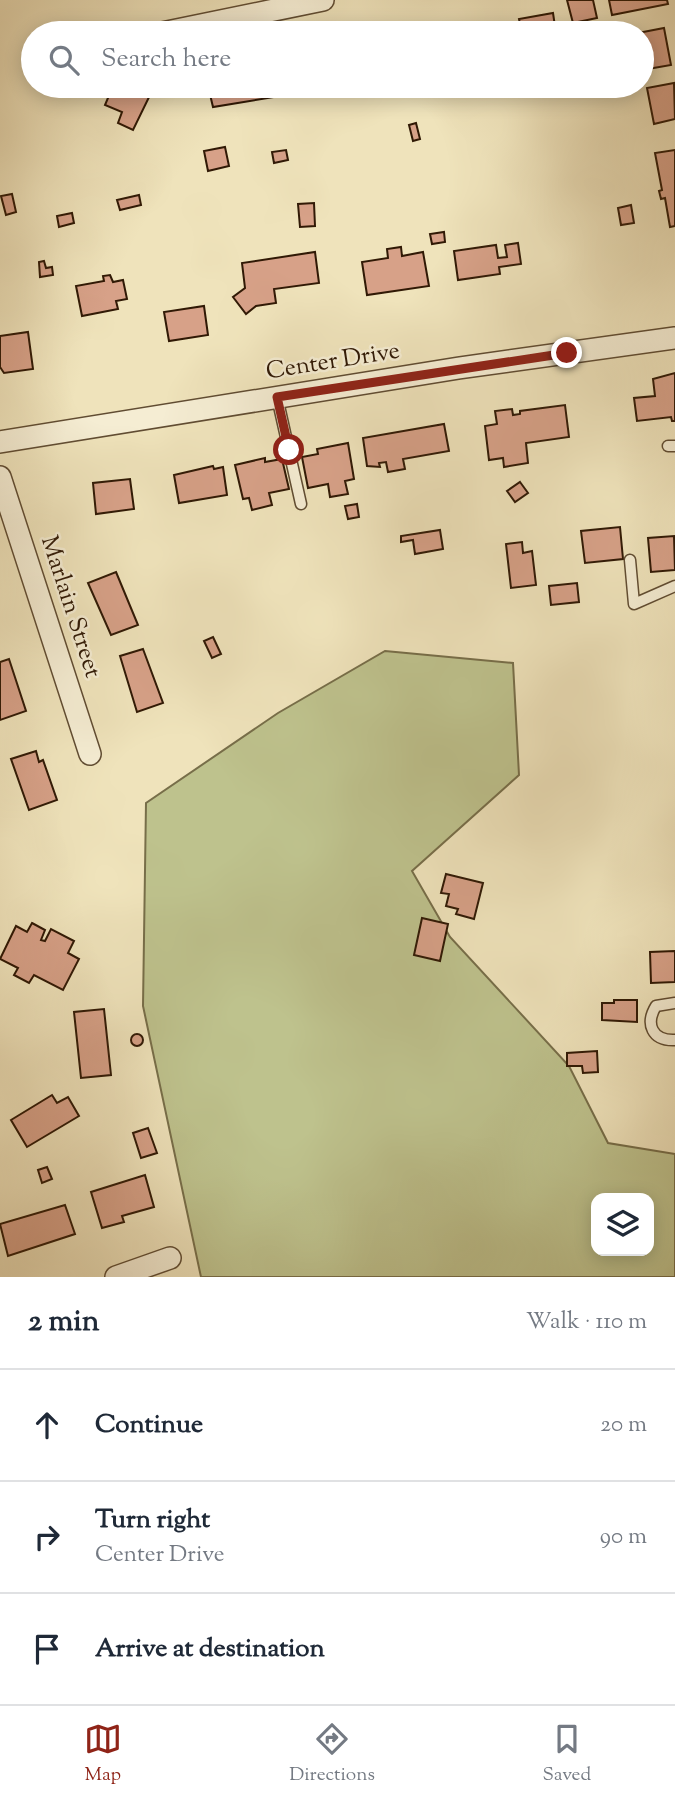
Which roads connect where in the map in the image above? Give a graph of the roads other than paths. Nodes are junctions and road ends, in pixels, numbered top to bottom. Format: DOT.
graph roads {
  1 [pos="323,0"];
  2 [pos="221,21"];
  3 [pos="675,338"];
  4 [pos="277,397"];
  5 [pos="0,442"];
  6 [pos="0,477"];
  7 [pos="301,504"];
  8 [pos="630,559"];
  9 [pos="675,586"];
  10 [pos="90,754"];
  11 [pos="675,1003"];
  12 [pos="675,1040"];
  13 [pos="170,1258"];
  14 [pos="116,1277"];
  1 -- 2 [label="street"];
  3 -- 4 [label="street, Center Drive"];
  4 -- 5 [label="street, Center Drive"];
  4 -- 7 [label="lane"];
  6 -- 10 [label="street, Marlain Street"];
  8 -- 9 [label="lane"];
  11 -- 12 [label="lane"];
  13 -- 14 [label="street"];
}
